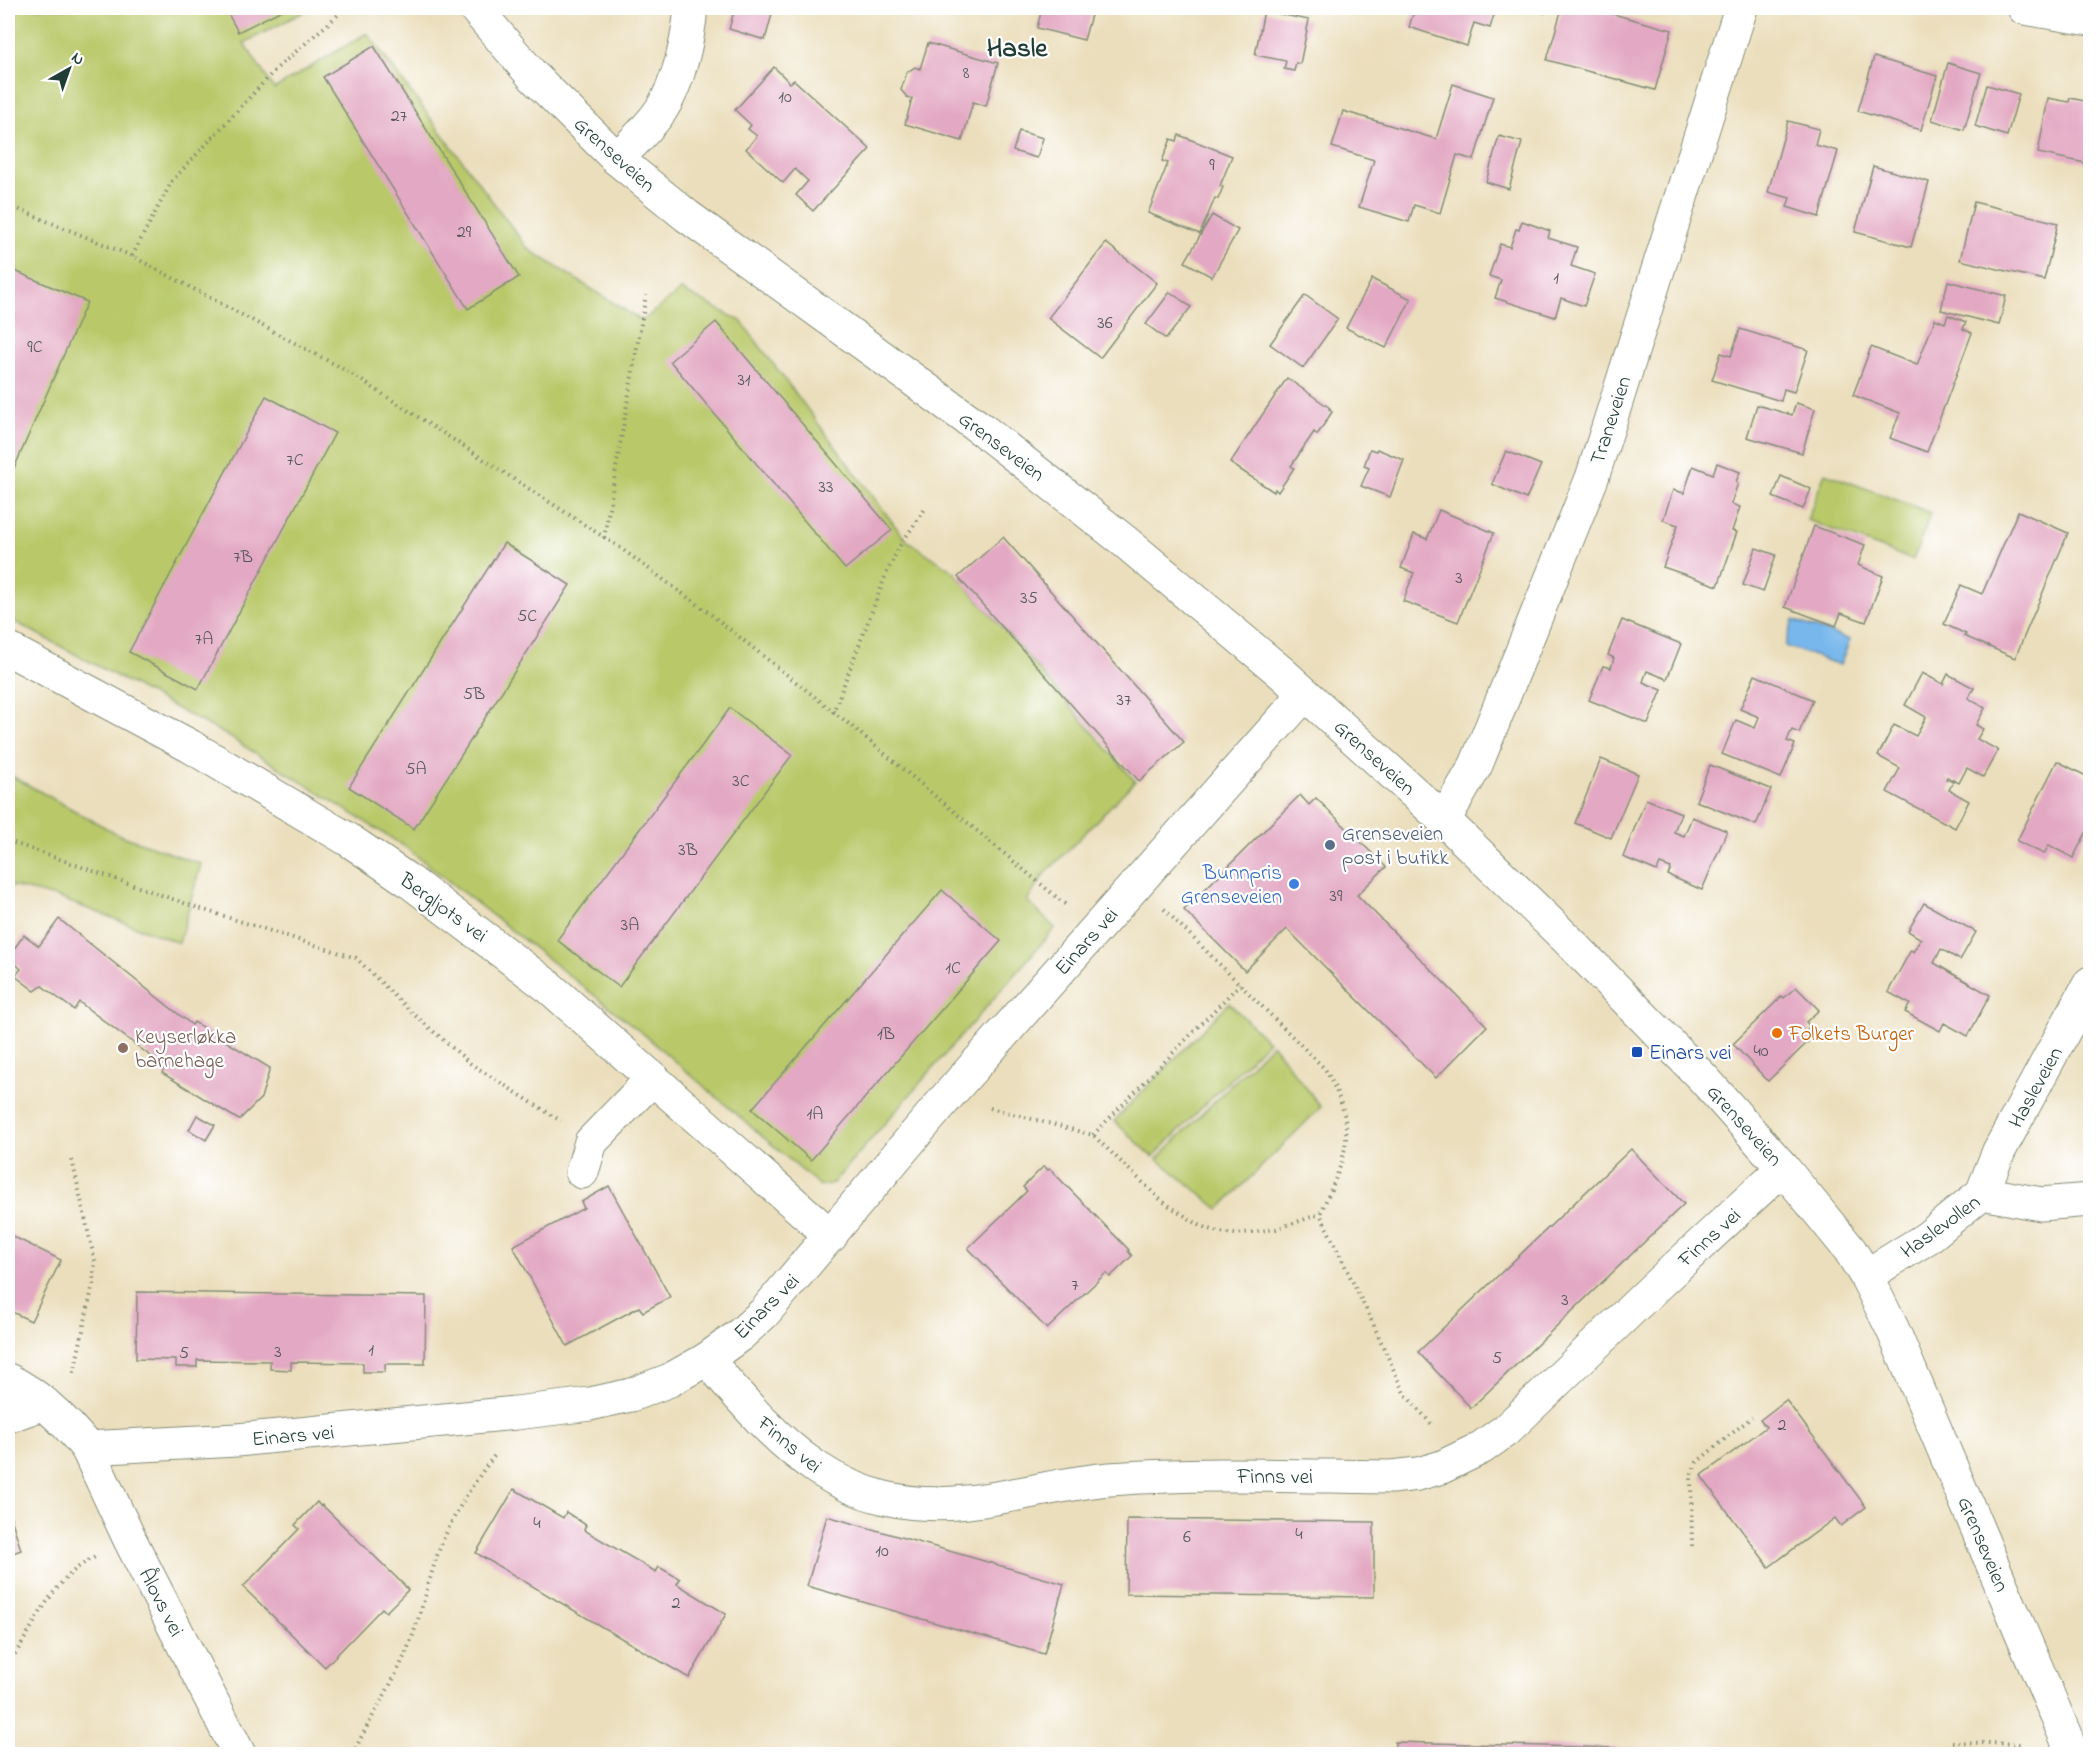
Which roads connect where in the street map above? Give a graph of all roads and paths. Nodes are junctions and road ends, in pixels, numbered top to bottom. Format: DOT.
graph roads {
  1 [pos="346,8"];
  2 [pos="475,8"];
  3 [pos="691,8"];
  4 [pos="1741,8"];
  5 [pos="2024,8"];
  6 [pos="2091,19"];
  7 [pos="617,159"];
  8 [pos="8,205"];
  9 [pos="132,256"];
  10 [pos="646,295"];
  11 [pos="925,509"];
  12 [pos="604,538"];
  13 [pos="8,649"];
  14 [pos="1305,694"];
  15 [pos="833,713"];
  16 [pos="1444,820"];
  17 [pos="8,841"];
  18 [pos="1138,883"];
  19 [pos="1095,930"];
  20 [pos="2091,983"];
  21 [pos="1240,984"];
  22 [pos="653,1078"];
  23 [pos="946,1098"];
  24 [pos="1093,1135"];
  25 [pos="586,1157"];
  26 [pos="72,1160"];
  27 [pos="1783,1168"];
  28 [pos="1982,1193"];
  29 [pos="2091,1200"];
  30 [pos="1320,1214"];
  31 [pos="831,1236"];
  32 [pos="1866,1276"];
  33 [pos="707,1359"];
  34 [pos="8,1380"];
  35 [pos="72,1381"];
  36 [pos="44,1403"];
  37 [pos="516,1413"];
  38 [pos="8,1416"];
  39 [pos="1752,1417"];
  40 [pos="87,1448"];
  41 [pos="1462,1459"];
  42 [pos="130,1540"];
  43 [pos="1692,1546"];
  44 [pos="8,1664"];
  45 [pos="2050,1697"];
  46 [pos="2091,1732"];
  47 [pos="1952,1742"];
  48 [pos="2021,1744"];
  49 [pos="239,1755"];
  50 [pos="352,1755"];
  51 [pos="2073,1755"];
  1 -- 9 [label="path"];
  2 -- 7 [label="street, Grenseveien"];
  3 -- 7 [label="street"];
  4 -- 16 [label="street, Traneveien"];
  5 -- 6 [label="street"];
  7 -- 14 [label="street, Grenseveien"];
  8 -- 9 [label="path"];
  9 -- 12 [label="path"];
  10 -- 12 [label="path"];
  11 -- 15 [label="path"];
  12 -- 15 [label="path"];
  13 -- 22 [label="street, Bergljots vei"];
  14 -- 16 [label="street, Grenseveien"];
  14 -- 18 [label="street, Einars vei"];
  15 -- 19 [label="path"];
  16 -- 27 [label="street, Grenseveien"];
  17 -- 25 [label="path"];
  18 -- 19 [label="street, Einars vei"];
  18 -- 21 [label="path"];
  19 -- 23 [label="street, Einars vei"];
  20 -- 28 [label="street, Hasleveien"];
  21 -- 24 [label="path"];
  21 -- 30 [label="path"];
  22 -- 25 [label="street"];
  22 -- 31 [label="street, Bergljots vei"];
  23 -- 24 [label="path"];
  23 -- 31 [label="street, Einars vei"];
  24 -- 30 [label="path"];
  26 -- 35 [label="path"];
  27 -- 32 [label="street, Grenseveien"];
  27 -- 41 [label="street, Finns vei"];
  28 -- 29 [label="street, Haslevollen"];
  28 -- 32 [label="street, Haslevollen"];
  30 -- 41 [label="path"];
  31 -- 33 [label="street, Einars vei"];
  32 -- 45 [label="street, Grenseveien"];
  33 -- 37 [label="street, Einars vei"];
  33 -- 41 [label="street, Finns vei"];
  34 -- 36 [label="street"];
  36 -- 38 [label="street"];
  36 -- 40 [label="street"];
  37 -- 40 [label="street, Einars vei"];
  37 -- 50 [label="path"];
  39 -- 43 [label="path"];
  40 -- 42 [label="street, Ålovs vei"];
  42 -- 44 [label="path"];
  42 -- 49 [label="street, Ålovs vei"];
  45 -- 46 [label="street, Grenseveien"];
  45 -- 51 [label="street, Grenseveien"];
  47 -- 48 [label="path"];
}
